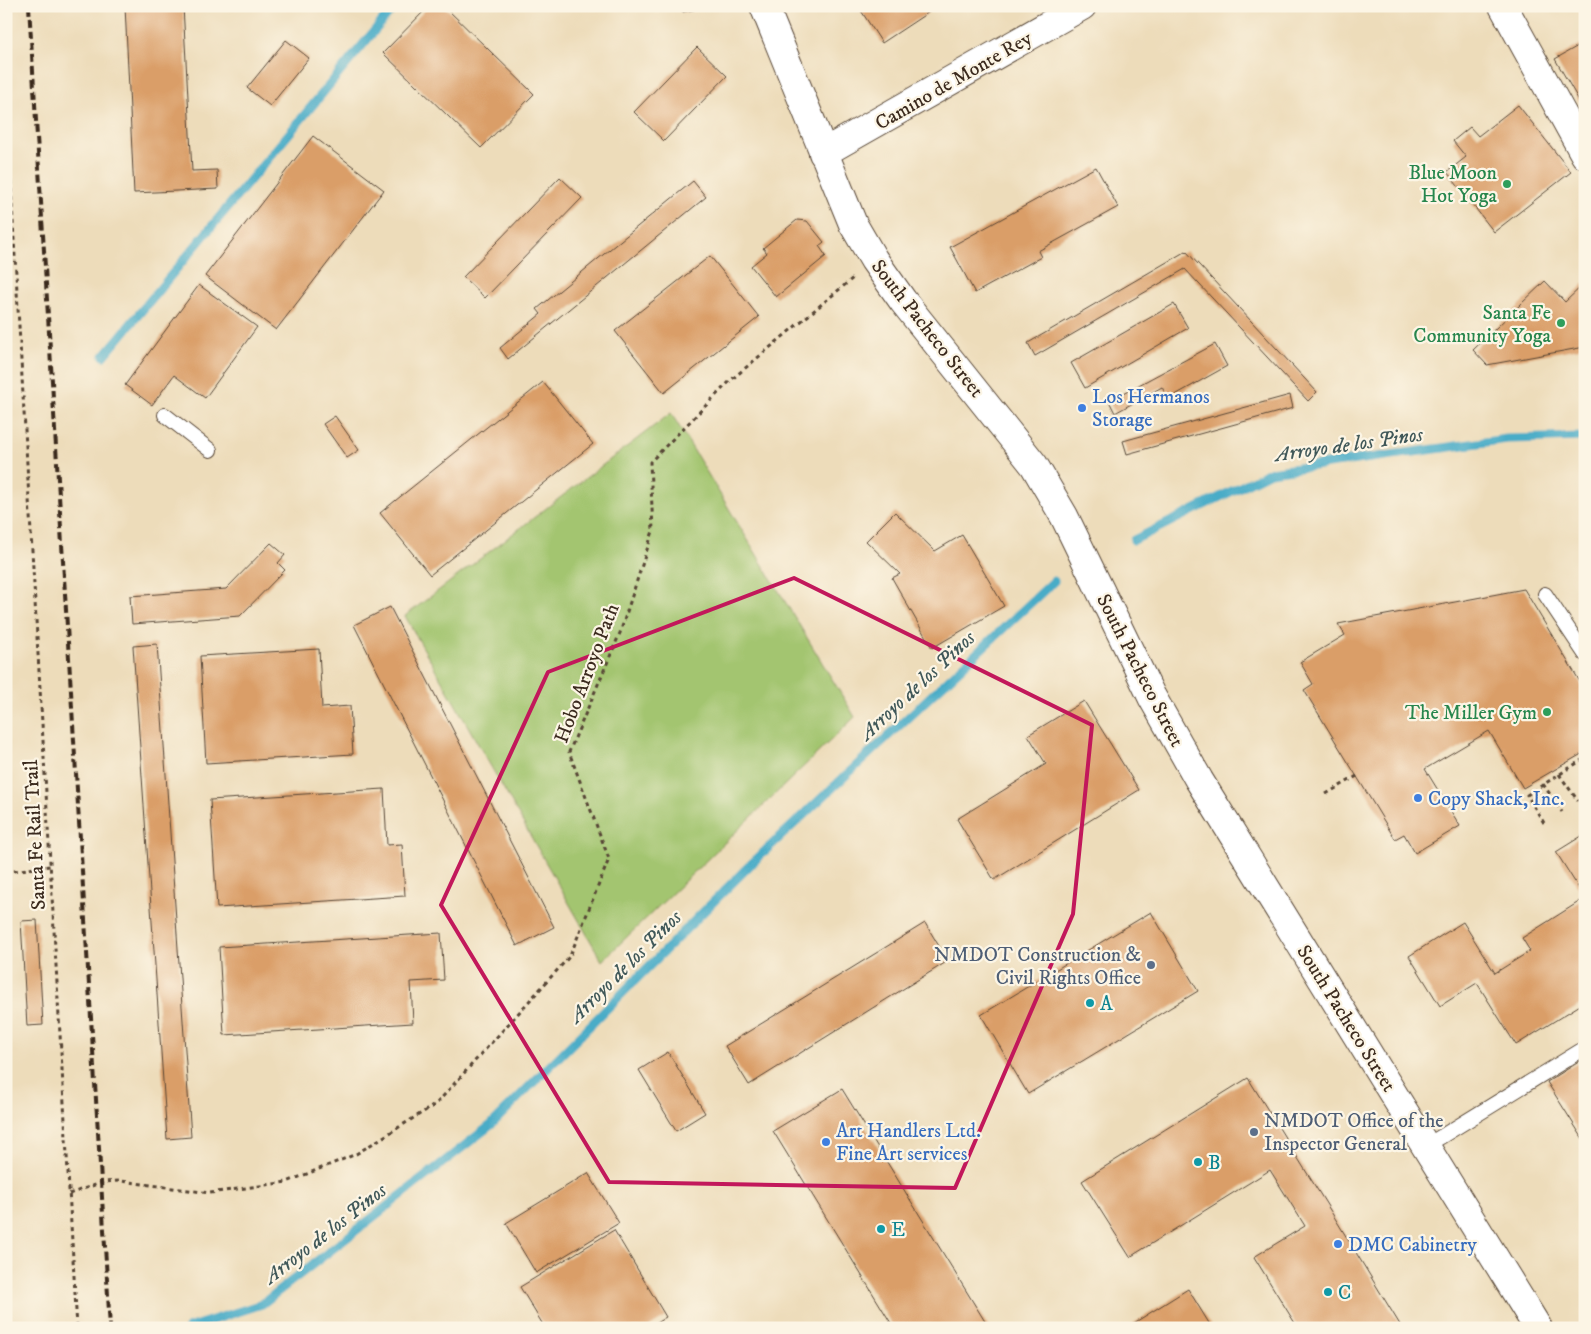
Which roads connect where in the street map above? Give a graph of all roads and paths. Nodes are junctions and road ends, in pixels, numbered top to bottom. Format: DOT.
graph roads {
  1 [pos="764,6"];
  2 [pos="1082,6"];
  3 [pos="1504,6"];
  4 [pos="6,101"];
  5 [pos="824,153"];
  6 [pos="1585,155"];
  7 [pos="874,260"];
  8 [pos="165,416"];
  9 [pos="210,450"];
  10 [pos="1545,594"];
  11 [pos="1585,654"];
  12 [pos="1585,758"];
  13 [pos="1559,774"];
  14 [pos="1356,776"];
  15 [pos="1543,784"];
  16 [pos="1326,794"];
  17 [pos="1578,801"];
  18 [pos="1562,812"];
  19 [pos="1544,823"];
  20 [pos="50,866"];
  21 [pos="6,872"];
  22 [pos="1585,1048"];
  23 [pos="1426,1146"];
  24 [pos="69,1194"];
  25 [pos="77,1328"];
  26 [pos="1538,1328"];
  1 -- 5 [label="street, South Pacheco Street"];
  2 -- 5 [label="street, Camino de Monte Rey"];
  3 -- 6 [label="street"];
  4 -- 20 [label="path, Santa Fe Rail Trail"];
  5 -- 7 [label="street, South Pacheco Street"];
  7 -- 23 [label="street, South Pacheco Street"];
  7 -- 24 [label="path, Hobo Arroyo Path"];
  8 -- 9 [label="lane"];
  10 -- 11 [label="lane"];
  12 -- 13 [label="path"];
  13 -- 15 [label="path"];
  13 -- 17 [label="path"];
  14 -- 16 [label="path"];
  15 -- 18 [label="path"];
  15 -- 19 [label="path"];
  20 -- 21 [label="path"];
  20 -- 24 [label="path, Santa Fe Rail Trail"];
  22 -- 23 [label="lane"];
  23 -- 26 [label="street, South Pacheco Street"];
  24 -- 25 [label="path, Santa Fe Rail Trail"];
}
